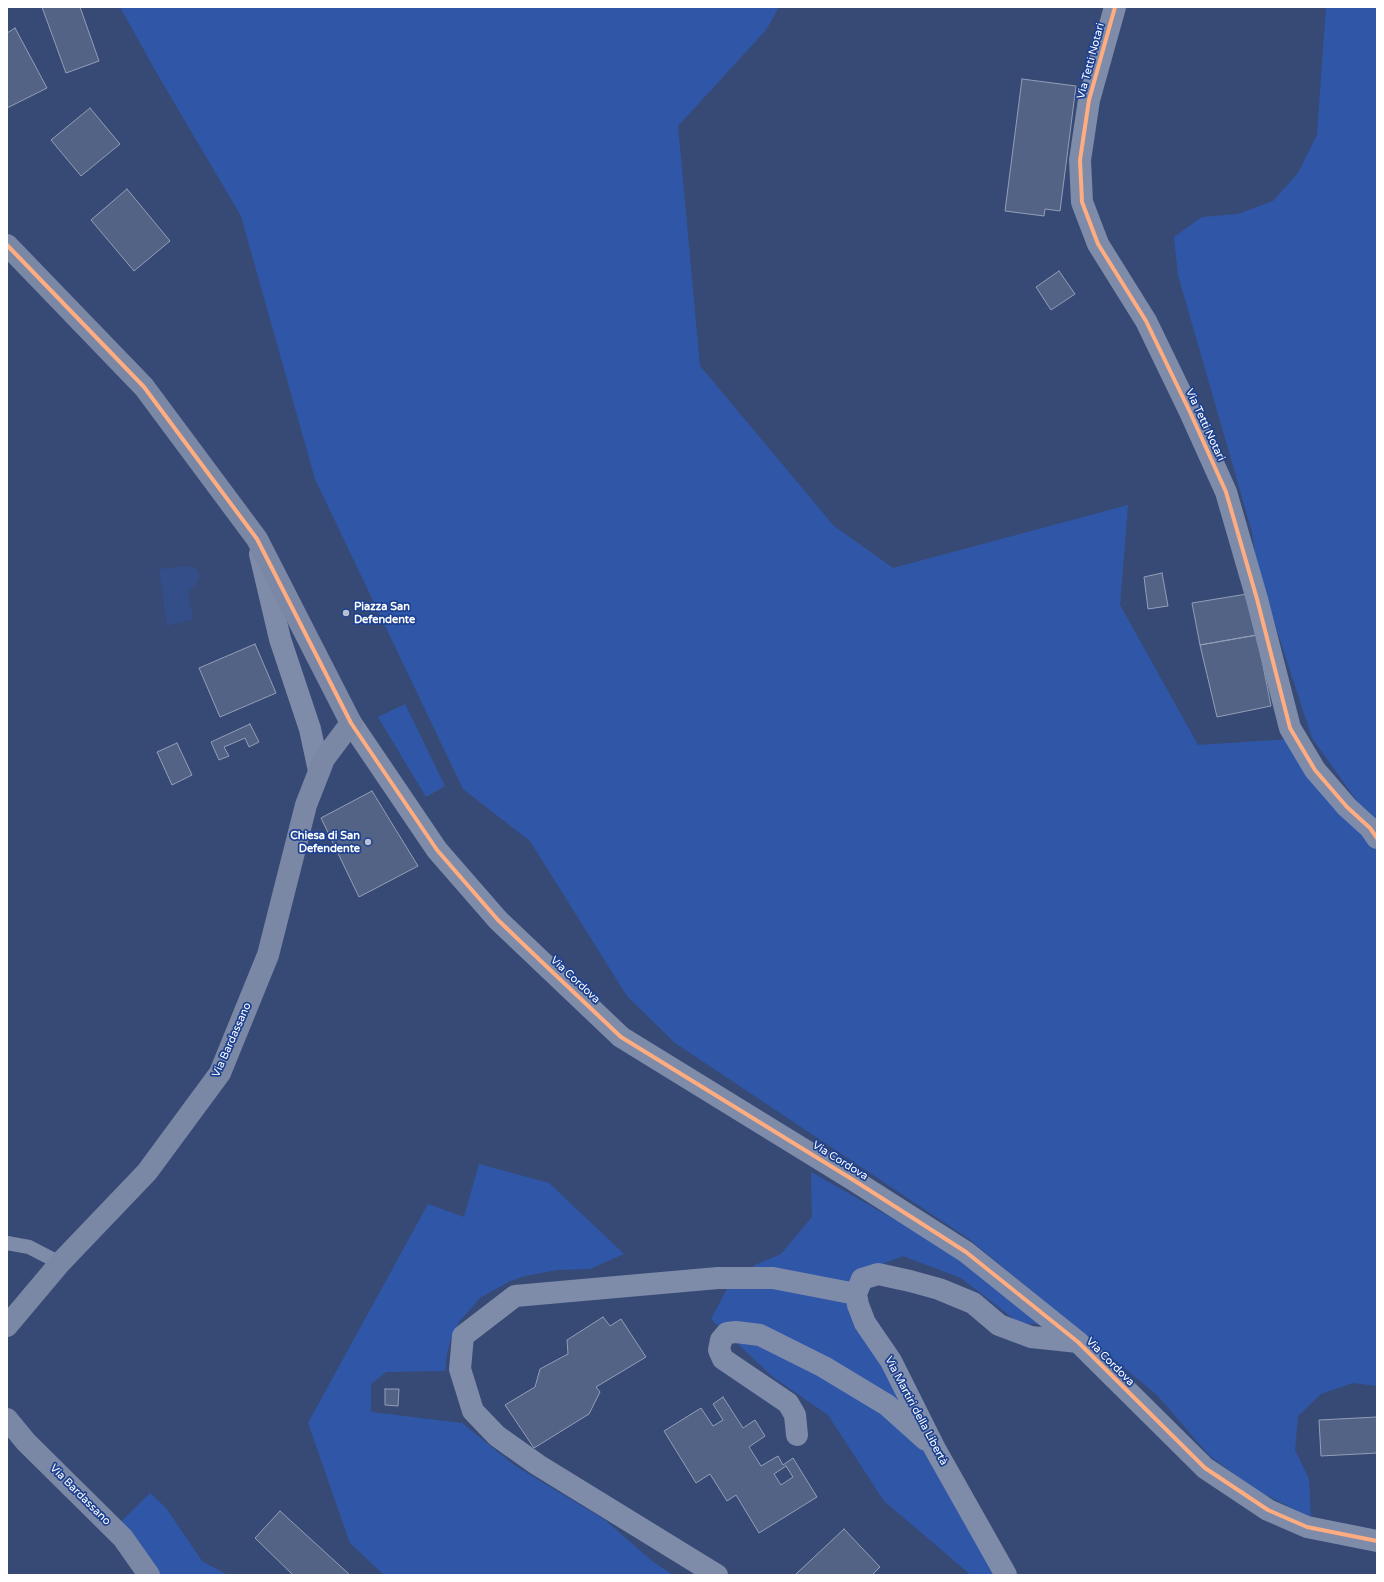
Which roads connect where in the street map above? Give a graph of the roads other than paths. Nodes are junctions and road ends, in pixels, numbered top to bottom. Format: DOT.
graph roads {
  1 [pos="1115,7"];
  2 [pos="7,245"];
  3 [pos="257,539"];
  4 [pos="351,722"];
  5 [pos="319,771"];
  6 [pos="1377,838"];
  7 [pos="7,1243"];
  8 [pos="60,1263"];
  9 [pos="856,1294"];
  10 [pos="7,1326"];
  11 [pos="1078,1342"];
  12 [pos="7,1419"];
  13 [pos="797,1435"];
  14 [pos="935,1449"];
  15 [pos="1377,1541"];
  16 [pos="149,1575"];
  17 [pos="717,1575"];
  18 [pos="1006,1575"];
  1 -- 6 [label="street, Via Tetti Notari"];
  2 -- 3 [label="street"];
  3 -- 4 [label="street"];
  3 -- 5 [label="street"];
  4 -- 5 [label="street, Via Bardassano"];
  4 -- 11 [label="street, Via Cordova"];
  5 -- 8 [label="street, Via Bardassano"];
  7 -- 8 [label="lane"];
  8 -- 10 [label="street, Via Bardassano"];
  9 -- 11 [label="street"];
  9 -- 14 [label="street, Via Martiri della Libertà"];
  9 -- 17 [label="street"];
  11 -- 15 [label="street, Via Cordova"];
  12 -- 16 [label="street, Via Bardassano"];
  13 -- 14 [label="street"];
  14 -- 18 [label="street, Via Martiri della Libertà"];
}
